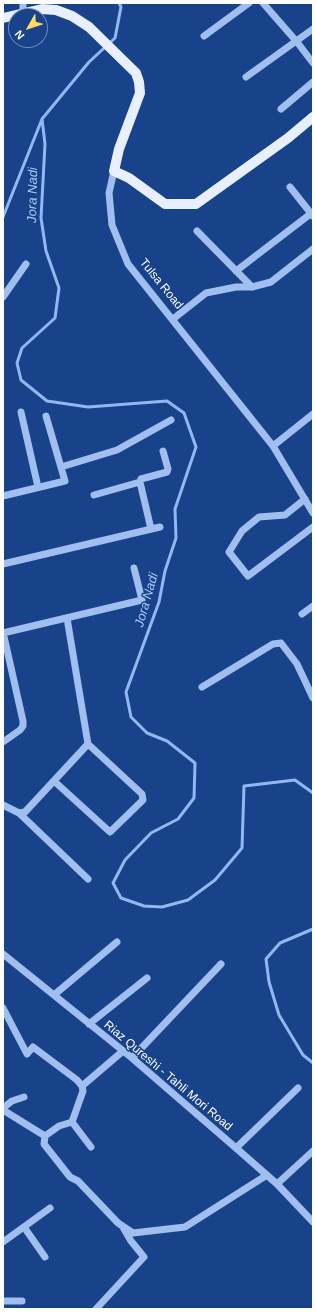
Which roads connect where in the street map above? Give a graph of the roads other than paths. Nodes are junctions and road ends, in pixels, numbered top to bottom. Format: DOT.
graph roads {
  1 [pos="249,3"];
  2 [pos="263,3"];
  3 [pos="48,9"];
  4 [pos="313,29"];
  5 [pos="204,36"];
  6 [pos="297,42"];
  7 [pos="313,63"];
  8 [pos="246,77"];
  9 [pos="313,82"];
  10 [pos="281,109"];
  11 [pos="313,117"];
  12 [pos="114,172"];
  13 [pos="290,187"];
  14 [pos="312,214"];
  15 [pos="197,231"];
  16 [pos="313,249"];
  17 [pos="26,264"];
  18 [pos="236,271"];
  19 [pos="252,287"];
  20 [pos="3,297"];
  21 [pos="173,319"];
  22 [pos="21,412"];
  23 [pos="313,414"];
  24 [pos="46,416"];
  25 [pos="171,420"];
  26 [pos="273,446"];
  27 [pos="163,451"];
  28 [pos="61,467"];
  29 [pos="140,482"];
  30 [pos="38,487"];
  31 [pos="94,495"];
  32 [pos="3,496"];
  33 [pos="305,499"];
  34 [pos="313,513"];
  35 [pos="160,527"];
  36 [pos="313,527"];
  37 [pos="151,529"];
  38 [pos="3,564"];
  39 [pos="134,568"];
  40 [pos="313,607"];
  41 [pos="302,614"];
  42 [pos="66,618"];
  43 [pos="3,632"];
  44 [pos="202,687"];
  45 [pos="313,697"];
  46 [pos="3,742"];
  47 [pos="88,744"];
  48 [pos="54,781"];
  49 [pos="3,805"];
  50 [pos="19,814"];
  51 [pos="88,879"];
  52 [pos="117,942"];
  53 [pos="3,954"];
  54 [pos="221,964"];
  55 [pos="147,978"];
  56 [pos="54,995"];
  57 [pos="3,1008"];
  58 [pos="89,1024"];
  59 [pos="123,1051"];
  60 [pos="132,1058"];
  61 [pos="82,1086"];
  62 [pos="298,1088"];
  63 [pos="24,1097"];
  64 [pos="3,1109"];
  65 [pos="72,1122"];
  66 [pos="46,1136"];
  67 [pos="92,1147"];
  68 [pos="236,1148"];
  69 [pos="313,1150"];
  70 [pos="267,1175"];
  71 [pos="277,1184"];
  72 [pos="50,1208"];
  73 [pos="313,1222"];
  74 [pos="24,1227"];
  75 [pos="124,1228"];
  76 [pos="3,1242"];
  77 [pos="45,1257"];
  78 [pos="3,1301"];
  79 [pos="22,1301"];
  80 [pos="96,1309"];
  1 -- 5 [label="street"];
  2 -- 6 [label="street"];
  3 -- 12 [label="main road, Tulsa Road"];
  4 -- 6 [label="street"];
  6 -- 7 [label="street"];
  6 -- 8 [label="street"];
  9 -- 10 [label="street"];
  11 -- 12 [label="main road"];
  12 -- 21 [label="street, Tulsa Road"];
  13 -- 14 [label="street"];
  14 -- 18 [label="street"];
  15 -- 18 [label="street"];
  16 -- 19 [label="street"];
  17 -- 20 [label="street"];
  18 -- 19 [label="street"];
  19 -- 21 [label="street"];
  21 -- 26 [label="street, Tulsa Road"];
  22 -- 30 [label="street"];
  23 -- 26 [label="street"];
  24 -- 28 [label="street"];
  25 -- 28 [label="street"];
  26 -- 33 [label="street, Tulsa Road"];
  27 -- 29 [label="street"];
  28 -- 30 [label="street"];
  29 -- 31 [label="street"];
  29 -- 37 [label="street"];
  30 -- 32 [label="street"];
  33 -- 34 [label="street, Tulsa Road"];
  33 -- 36 [label="street"];
  35 -- 37 [label="street"];
  37 -- 38 [label="street"];
  39 -- 42 [label="street"];
  40 -- 41 [label="street"];
  42 -- 43 [label="street"];
  42 -- 47 [label="street"];
  43 -- 46 [label="street"];
  44 -- 45 [label="street"];
  47 -- 48 [label="street"];
  47 -- 48 [label="street"];
  48 -- 50 [label="street"];
  49 -- 50 [label="street"];
  50 -- 51 [label="street"];
  52 -- 56 [label="street"];
  53 -- 56 [label="street, Riaz Qureshi - Tahli Mori Road"];
  54 -- 60 [label="street"];
  55 -- 58 [label="street"];
  56 -- 58 [label="street, Riaz Qureshi - Tahli Mori Road"];
  57 -- 61 [label="street"];
  58 -- 59 [label="street, Riaz Qureshi - Tahli Mori Road"];
  59 -- 60 [label="street, Riaz Qureshi - Tahli Mori Road"];
  59 -- 61 [label="street"];
  60 -- 68 [label="street, Riaz Qureshi - Tahli Mori Road"];
  61 -- 65 [label="street"];
  62 -- 68 [label="street"];
  63 -- 64 [label="street"];
  64 -- 66 [label="street"];
  65 -- 66 [label="street"];
  65 -- 67 [label="street"];
  66 -- 75 [label="street"];
  68 -- 70 [label="street, Riaz Qureshi - Tahli Mori Road"];
  69 -- 71 [label="street"];
  70 -- 71 [label="street, Riaz Qureshi - Tahli Mori Road"];
  70 -- 75 [label="street"];
  71 -- 73 [label="street, Riaz Qureshi - Tahli Mori Road"];
  72 -- 74 [label="street"];
  74 -- 76 [label="street"];
  74 -- 77 [label="street"];
  75 -- 80 [label="street"];
  78 -- 79 [label="street"];
}
